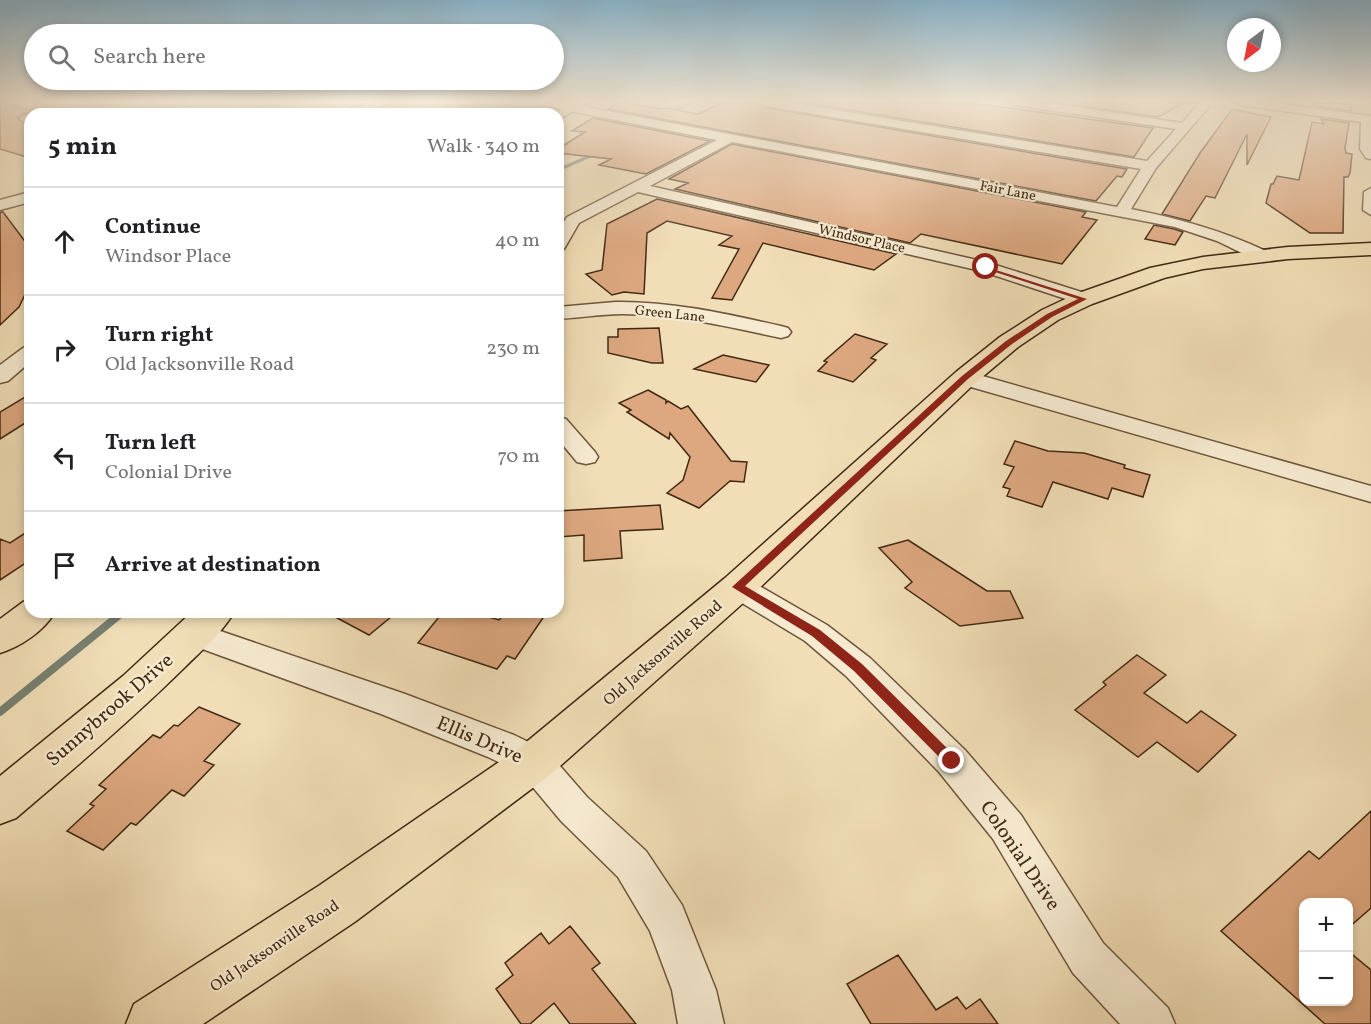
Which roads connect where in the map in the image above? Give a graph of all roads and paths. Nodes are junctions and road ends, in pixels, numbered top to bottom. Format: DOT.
graph roads {
  1 [pos="707,150"];
  2 [pos="792,150"];
  3 [pos="1052,150"];
  4 [pos="1165,150"];
  5 [pos="1150,166"];
  6 [pos="636,187"];
  7 [pos="1371,192"];
  8 [pos="24,199"];
  9 [pos="0,205"];
  10 [pos="1371,210"];
  11 [pos="1121,212"];
  12 [pos="564,235"];
  13 [pos="1371,249"];
  14 [pos="1260,255"];
  15 [pos="1084,299"];
  16 [pos="564,313"];
  17 [pos="781,332"];
  18 [pos="24,357"];
  19 [pos="0,376"];
  20 [pos="965,378"];
  21 [pos="564,431"];
  22 [pos="586,457"];
  23 [pos="1371,494"];
  24 [pos="738,587"];
  25 [pos="28,618"];
  26 [pos="204,623"];
  27 [pos="0,639"];
  28 [pos="534,762"];
  29 [pos="0,803"];
  30 [pos="154,1024"];
  31 [pos="701,1024"];
  32 [pos="1152,1024"];
  1 -- 6 [label="street"];
  2 -- 11 [label="street, Fair Lane"];
  3 -- 5 [label="street"];
  4 -- 5 [label="street"];
  5 -- 11 [label="street"];
  6 -- 12 [label="street"];
  6 -- 15 [label="street, Windsor Place"];
  7 -- 10 [label="street"];
  8 -- 9 [label="street"];
  11 -- 14 [label="street, Fair Lane"];
  13 -- 14 [label="main road, Old Jacksonville Road"];
  14 -- 15 [label="main road, Old Jacksonville Road"];
  15 -- 20 [label="main road, Old Jacksonville Road"];
  16 -- 17 [label="street, Green Lane"];
  18 -- 19 [label="street"];
  20 -- 23 [label="street"];
  20 -- 24 [label="main road, Old Jacksonville Road"];
  21 -- 22 [label="street"];
  24 -- 28 [label="main road, Old Jacksonville Road"];
  24 -- 32 [label="street, Colonial Drive"];
  25 -- 27 [label="main road"];
  26 -- 28 [label="street, Ellis Drive"];
  26 -- 29 [label="main road, Sunnybrook Drive"];
  28 -- 30 [label="main road, Old Jacksonville Road"];
  28 -- 31 [label="street, Ellis Drive"];
}
